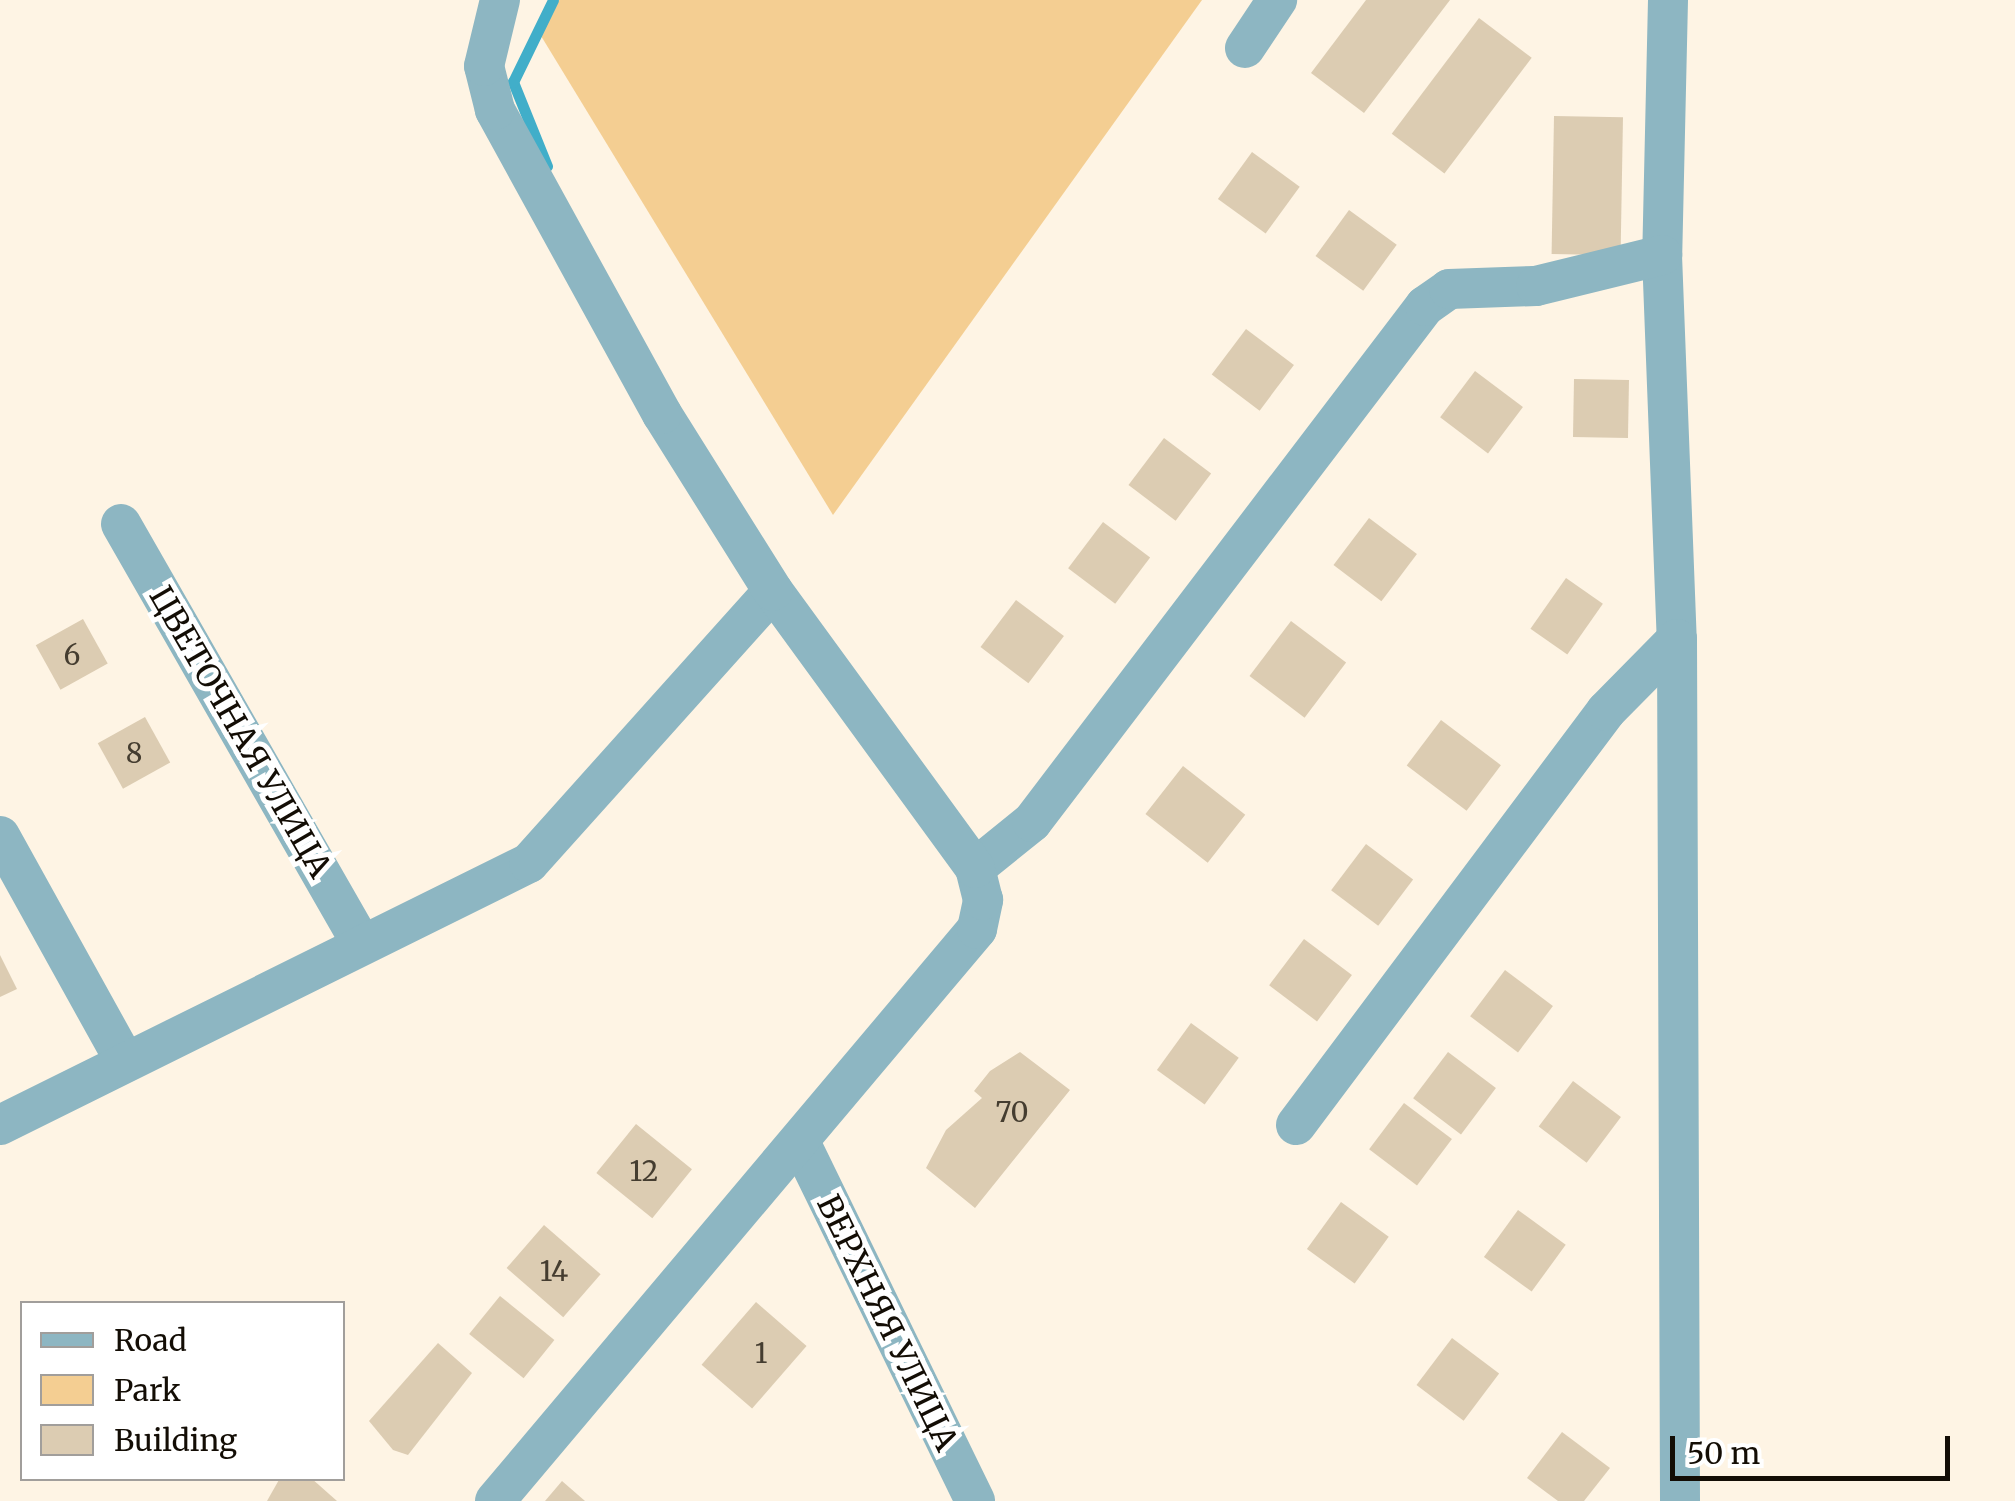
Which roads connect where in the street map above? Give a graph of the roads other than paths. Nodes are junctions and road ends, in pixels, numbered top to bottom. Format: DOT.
graph roads {
  1 [pos="500,0"];
  2 [pos="1277,0"];
  3 [pos="1668,0"];
  4 [pos="1244,48"];
  5 [pos="1662,255"];
  6 [pos="121,524"];
  7 [pos="774,590"];
  8 [pos="1677,640"];
  9 [pos="0,836"];
  10 [pos="974,868"];
  11 [pos="359,940"];
  12 [pos="124,1060"];
  13 [pos="0,1125"];
  14 [pos="1296,1125"];
  15 [pos="801,1144"];
  16 [pos="495,1501"];
  17 [pos="975,1501"];
  18 [pos="1680,1501"];
  1 -- 7 [label="street"];
  2 -- 4 [label="street"];
  3 -- 5 [label="street"];
  5 -- 8 [label="street"];
  5 -- 10 [label="street"];
  6 -- 11 [label="street, ЦВЕТОЧНАЯ УЛИЦА"];
  7 -- 10 [label="street"];
  7 -- 11 [label="street"];
  8 -- 14 [label="street"];
  8 -- 18 [label="street"];
  9 -- 12 [label="street"];
  10 -- 15 [label="street"];
  11 -- 12 [label="street"];
  12 -- 13 [label="street"];
  15 -- 16 [label="street"];
  15 -- 17 [label="street, ВЕРХНЯЯ УЛИЦА"];
}
